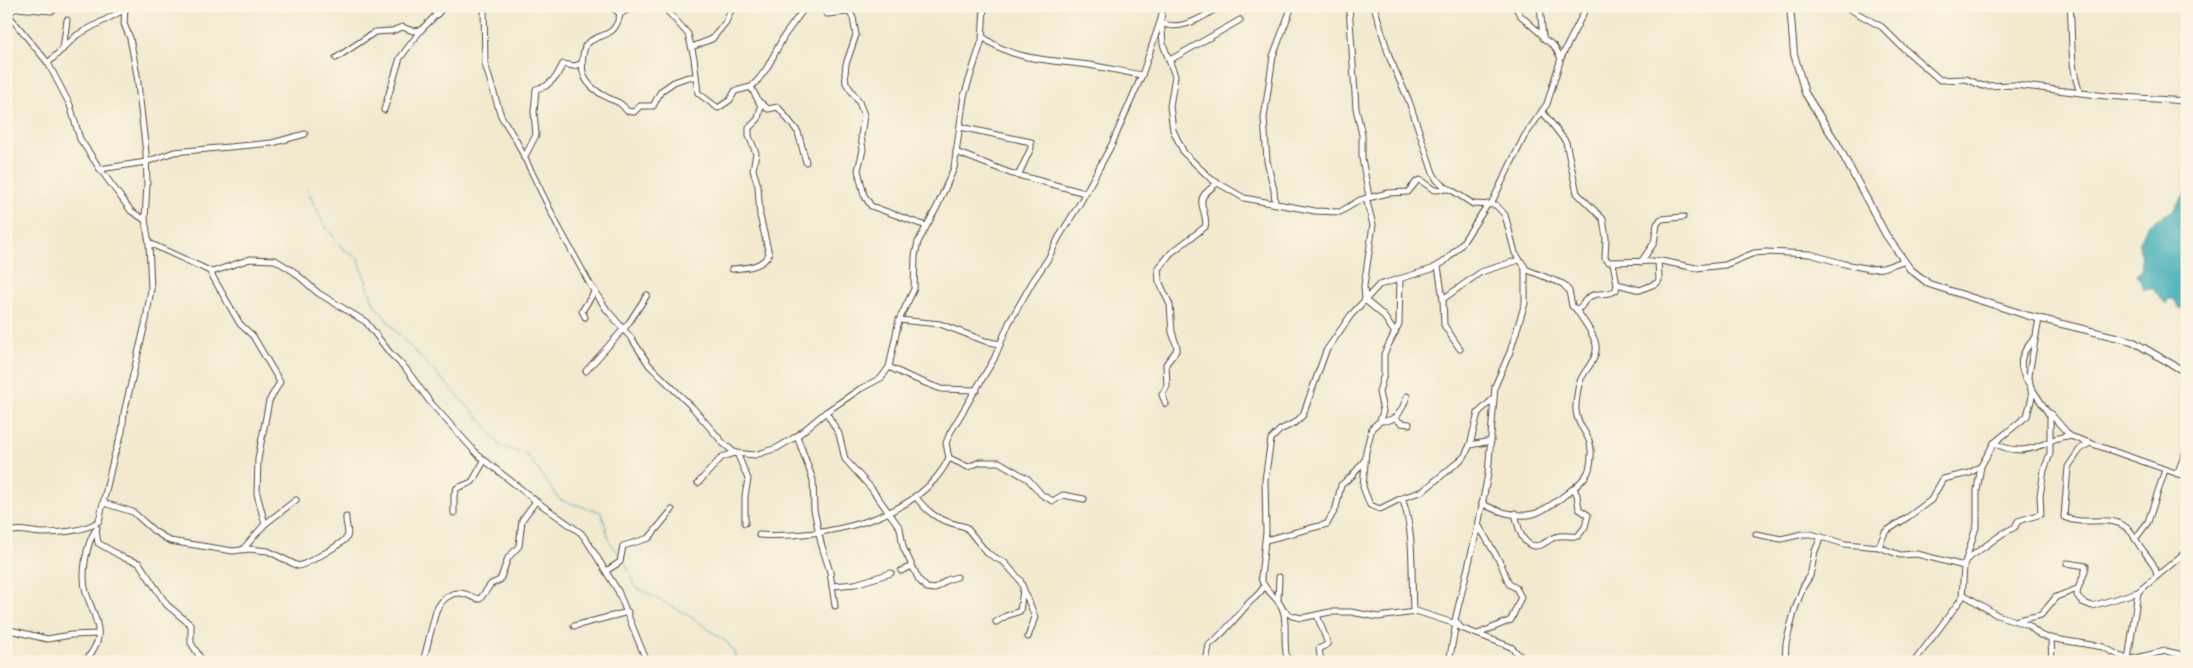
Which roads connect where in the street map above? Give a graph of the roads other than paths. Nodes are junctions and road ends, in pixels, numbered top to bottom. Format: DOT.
graph roads {
  1 [pos="61,6"];
  2 [pos="131,6"];
  3 [pos="430,6"];
  4 [pos="445,6"];
  5 [pos="484,6"];
  6 [pos="611,6"];
  7 [pos="635,6"];
  8 [pos="641,6"];
  9 [pos="649,6"];
  10 [pos="663,6"];
  11 [pos="735,6"];
  12 [pos="806,6"];
  13 [pos="821,6"];
  14 [pos="984,6"];
  15 [pos="1163,6"];
  16 [pos="1219,6"];
  17 [pos="1292,6"];
  18 [pos="1348,6"];
  19 [pos="1374,6"];
  20 [pos="1515,6"];
  21 [pos="1540,6"];
  22 [pos="1587,6"];
  23 [pos="1790,6"];
  24 [pos="1844,6"];
  25 [pos="2070,6"];
  26 [pos="125,7"];
  27 [pos="9,14"];
  28 [pos="620,14"];
  29 [pos="437,15"];
  30 [pos="67,20"];
  31 [pos="1240,20"];
  32 [pos="6,21"];
  33 [pos="1161,21"];
  34 [pos="421,30"];
  35 [pos="1543,36"];
  36 [pos="983,37"];
  37 [pos="692,47"];
  38 [pos="62,50"];
  39 [pos="336,58"];
  40 [pos="1561,58"];
  41 [pos="1170,60"];
  42 [pos="48,63"];
  43 [pos="583,63"];
  44 [pos="1142,75"];
  45 [pos="696,77"];
  46 [pos="751,87"];
  47 [pos="2187,92"];
  48 [pos="2080,93"];
  49 [pos="2184,101"];
  50 [pos="760,103"];
  51 [pos="384,110"];
  52 [pos="1542,111"];
  53 [pos="960,127"];
  54 [pos="305,134"];
  55 [pos="956,152"];
  56 [pos="524,158"];
  57 [pos="146,162"];
  58 [pos="806,162"];
  59 [pos="100,168"];
  60 [pos="1018,176"];
  61 [pos="1217,183"];
  62 [pos="1447,188"];
  63 [pos="1085,193"];
  64 [pos="1368,198"];
  65 [pos="1274,203"];
  66 [pos="1490,204"];
  67 [pos="1683,217"];
  68 [pos="145,220"];
  69 [pos="926,226"];
  70 [pos="150,243"];
  71 [pos="1518,260"];
  72 [pos="1658,261"];
  73 [pos="1903,261"];
  74 [pos="1641,262"];
  75 [pos="1613,263"];
  76 [pos="1438,266"];
  77 [pos="732,269"];
  78 [pos="1526,269"];
  79 [pos="210,272"];
  80 [pos="1400,278"];
  81 [pos="1617,284"];
  82 [pos="595,291"];
  83 [pos="647,295"];
  84 [pos="1443,299"];
  85 [pos="1365,300"];
  86 [pos="1576,309"];
  87 [pos="585,317"];
  88 [pos="2039,319"];
  89 [pos="899,320"];
  90 [pos="623,328"];
  91 [pos="1396,333"];
  92 [pos="2034,339"];
  93 [pos="1000,344"];
  94 [pos="1460,349"];
  95 [pos="889,367"];
  96 [pos="586,372"];
  97 [pos="2187,373"];
  98 [pos="2030,386"];
  99 [pos="977,390"];
  100 [pos="1407,396"];
  101 [pos="1493,399"];
  102 [pos="1166,404"];
  103 [pos="826,412"];
  104 [pos="2050,413"];
  105 [pos="1395,418"];
  106 [pos="1380,421"];
  107 [pos="1408,424"];
  108 [pos="797,436"];
  109 [pos="2070,436"];
  110 [pos="1491,441"];
  111 [pos="2051,441"];
  112 [pos="2090,442"];
  113 [pos="1994,443"];
  114 [pos="1470,445"];
  115 [pos="2187,449"];
  116 [pos="736,453"];
  117 [pos="949,458"];
  118 [pos="1365,460"];
  119 [pos="484,461"];
  120 [pos="1981,466"];
  121 [pos="2165,470"];
  122 [pos="2177,474"];
  123 [pos="2187,477"];
  124 [pos="698,483"];
  125 [pos="1574,488"];
  126 [pos="915,496"];
  127 [pos="1402,498"];
  128 [pos="1084,499"];
  129 [pos="296,500"];
  130 [pos="536,501"];
  131 [pos="104,503"];
  132 [pos="1482,503"];
  133 [pos="672,510"];
  134 [pos="889,512"];
  135 [pos="454,513"];
  136 [pos="1515,513"];
  137 [pos="346,517"];
  138 [pos="99,521"];
  139 [pos="745,523"];
  140 [pos="265,524"];
  141 [pos="1478,526"];
  142 [pos="96,530"];
  143 [pos="6,533"];
  144 [pos="819,534"];
  145 [pos="1756,534"];
  146 [pos="759,535"];
  147 [pos="1821,537"];
  148 [pos="2135,539"];
  149 [pos="90,540"];
  150 [pos="1266,540"];
  151 [pos="98,543"];
  152 [pos="1878,547"];
  153 [pos="243,549"];
  154 [pos="2187,550"];
  155 [pos="2067,563"];
  156 [pos="1965,564"];
  157 [pos="912,566"];
  158 [pos="606,571"];
  159 [pos="901,571"];
  160 [pos="891,573"];
  161 [pos="2157,576"];
  162 [pos="957,577"];
  163 [pos="1279,577"];
  164 [pos="832,586"];
  165 [pos="1264,586"];
  166 [pos="1023,587"];
  167 [pos="2077,589"];
  168 [pos="2138,592"];
  169 [pos="1963,594"];
  170 [pos="1278,600"];
  171 [pos="835,606"];
  172 [pos="1283,610"];
  173 [pos="628,612"];
  174 [pos="1415,612"];
  175 [pos="1317,615"];
  176 [pos="2013,620"];
  177 [pos="996,622"];
  178 [pos="1456,624"];
  179 [pos="574,626"];
  180 [pos="6,629"];
  181 [pos="98,634"];
  182 [pos="1478,634"];
  183 [pos="1028,637"];
  184 [pos="2051,638"];
  185 [pos="2187,656"];
  186 [pos="2128,660"];
  187 [pos="85,662"];
  188 [pos="203,662"];
  189 [pos="423,662"];
  190 [pos="647,662"];
  191 [pos="1206,662"];
  192 [pos="1288,662"];
  193 [pos="1321,662"];
  194 [pos="1449,662"];
  195 [pos="1526,662"];
  196 [pos="1784,662"];
  197 [pos="1914,662"];
  198 [pos="2052,662"];
  1 -- 27 [label="street"];
  2 -- 26 [label="street"];
  3 -- 29 [label="street"];
  4 -- 29 [label="street"];
  5 -- 56 [label="street"];
  6 -- 28 [label="street"];
  7 -- 28 [label="street"];
  8 -- 9 [label="street"];
  10 -- 37 [label="street"];
  11 -- 37 [label="street"];
  12 -- 46 [label="street"];
  13 -- 69 [label="street"];
  14 -- 36 [label="street"];
  15 -- 33 [label="street"];
  16 -- 33 [label="street"];
  17 -- 65 [label="street"];
  18 -- 64 [label="street"];
  19 -- 62 [label="street"];
  20 -- 35 [label="street"];
  21 -- 35 [label="street"];
  22 -- 40 [label="street"];
  23 -- 73 [label="street"];
  24 -- 48 [label="street"];
  25 -- 48 [label="street"];
  26 -- 38 [label="street"];
  26 -- 57 [label="street"];
  27 -- 32 [label="street"];
  27 -- 42 [label="street"];
  28 -- 43 [label="street"];
  29 -- 34 [label="street"];
  30 -- 38 [label="street"];
  31 -- 41 [label="street"];
  33 -- 41 [label="street"];
  33 -- 44 [label="street"];
  34 -- 39 [label="street"];
  34 -- 51 [label="street"];
  35 -- 40 [label="street"];
  36 -- 44 [label="street"];
  36 -- 53 [label="street"];
  37 -- 45 [label="street"];
  38 -- 42 [label="street"];
  40 -- 52 [label="street"];
  41 -- 61 [label="street"];
  42 -- 59 [label="street"];
  43 -- 45 [label="street"];
  43 -- 56 [label="street"];
  44 -- 63 [label="street"];
  45 -- 46 [label="street"];
  46 -- 50 [label="street"];
  47 -- 49 [label="street"];
  48 -- 49 [label="street"];
  50 -- 58 [label="street"];
  50 -- 77 [label="street"];
  52 -- 66 [label="street"];
  52 -- 75 [label="street"];
  53 -- 55 [label="street"];
  53 -- 60 [label="street"];
  54 -- 57 [label="street"];
  55 -- 60 [label="street"];
  55 -- 69 [label="street"];
  56 -- 82 [label="street"];
  57 -- 59 [label="street"];
  57 -- 68 [label="street"];
  59 -- 68 [label="street"];
  60 -- 63 [label="street"];
  61 -- 65 [label="street"];
  61 -- 102 [label="street"];
  62 -- 64 [label="street"];
  62 -- 66 [label="street"];
  63 -- 93 [label="street"];
  64 -- 65 [label="street"];
  64 -- 85 [label="street"];
  66 -- 71 [label="street"];
  66 -- 76 [label="street"];
  67 -- 74 [label="street"];
  68 -- 70 [label="street"];
  69 -- 89 [label="street"];
  70 -- 79 [label="street"];
  70 -- 131 [label="street"];
  71 -- 78 [label="street"];
  71 -- 84 [label="street"];
  72 -- 73 [label="street"];
  72 -- 74 [label="street"];
  72 -- 81 [label="street"];
  73 -- 88 [label="street"];
  74 -- 75 [label="street"];
  75 -- 81 [label="street"];
  76 -- 80 [label="street"];
  76 -- 84 [label="street"];
  78 -- 86 [label="street"];
  78 -- 101 [label="street"];
  79 -- 119 [label="street"];
  79 -- 140 [label="street"];
  80 -- 85 [label="street"];
  80 -- 91 [label="street"];
  81 -- 86 [label="street"];
  82 -- 87 [label="street"];
  82 -- 90 [label="street"];
  83 -- 90 [label="street"];
  84 -- 94 [label="street"];
  85 -- 91 [label="street"];
  85 -- 150 [label="street"];
  86 -- 125 [label="street"];
  88 -- 92 [label="street"];
  88 -- 97 [label="street"];
  89 -- 93 [label="street"];
  89 -- 95 [label="street"];
  90 -- 96 [label="street"];
  90 -- 116 [label="street"];
  91 -- 106 [label="street"];
  92 -- 98 [label="street"];
  92 -- 98 [label="street"];
  93 -- 99 [label="street"];
  95 -- 99 [label="street"];
  95 -- 103 [label="street"];
  98 -- 104 [label="street"];
  98 -- 113 [label="street"];
  99 -- 117 [label="street"];
  100 -- 105 [label="street"];
  101 -- 110 [label="street"];
  101 -- 114 [label="street"];
  103 -- 108 [label="street"];
  103 -- 134 [label="street"];
  104 -- 109 [label="street"];
  104 -- 111 [label="street"];
  105 -- 106 [label="street"];
  105 -- 107 [label="street"];
  106 -- 118 [label="street"];
  108 -- 116 [label="street"];
  108 -- 144 [label="street"];
  109 -- 111 [label="street"];
  109 -- 112 [label="street"];
  110 -- 114 [label="street"];
  110 -- 132 [label="street"];
  111 -- 113 [label="street"];
  111 -- 156 [label="street"];
  112 -- 121 [label="street"];
  112 -- 148 [label="street"];
  113 -- 120 [label="street"];
  114 -- 127 [label="street"];
  115 -- 122 [label="street"];
  116 -- 124 [label="street"];
  116 -- 139 [label="street"];
  117 -- 126 [label="street"];
  117 -- 128 [label="street"];
  118 -- 127 [label="street"];
  118 -- 150 [label="street"];
  119 -- 130 [label="street"];
  119 -- 135 [label="street"];
  120 -- 152 [label="street"];
  120 -- 156 [label="street"];
  121 -- 122 [label="street"];
  121 -- 148 [label="street"];
  122 -- 123 [label="street"];
  125 -- 136 [label="street"];
  125 -- 136 [label="street"];
  126 -- 134 [label="street"];
  126 -- 166 [label="street"];
  127 -- 174 [label="street"];
  129 -- 140 [label="street"];
  130 -- 158 [label="street"];
  130 -- 189 [label="street"];
  131 -- 138 [label="street"];
  131 -- 153 [label="street"];
  132 -- 136 [label="street"];
  132 -- 141 [label="street"];
  133 -- 158 [label="street"];
  134 -- 144 [label="street"];
  134 -- 157 [label="street"];
  137 -- 153 [label="street"];
  138 -- 142 [label="street"];
  138 -- 143 [label="street"];
  140 -- 153 [label="street"];
  141 -- 178 [label="street"];
  141 -- 182 [label="street"];
  142 -- 149 [label="street"];
  142 -- 151 [label="street"];
  144 -- 146 [label="street"];
  144 -- 164 [label="street"];
  145 -- 147 [label="street"];
  147 -- 152 [label="street"];
  147 -- 196 [label="street"];
  148 -- 161 [label="street"];
  149 -- 151 [label="street"];
  149 -- 181 [label="street"];
  150 -- 165 [label="street"];
  151 -- 188 [label="street"];
  152 -- 156 [label="street"];
  154 -- 161 [label="street"];
  155 -- 167 [label="street"];
  156 -- 169 [label="street"];
  157 -- 159 [label="street"];
  157 -- 162 [label="street"];
  158 -- 173 [label="street"];
  160 -- 164 [label="street"];
  161 -- 168 [label="street"];
  163 -- 170 [label="street"];
  164 -- 171 [label="street"];
  165 -- 170 [label="street"];
  165 -- 191 [label="street"];
  166 -- 177 [label="street"];
  166 -- 183 [label="street"];
  167 -- 168 [label="street"];
  167 -- 176 [label="street"];
  168 -- 186 [label="street"];
  169 -- 176 [label="street"];
  169 -- 197 [label="street"];
  170 -- 172 [label="street"];
  172 -- 175 [label="street"];
  172 -- 192 [label="street"];
  173 -- 179 [label="street"];
  173 -- 190 [label="street"];
  174 -- 175 [label="street"];
  174 -- 178 [label="street"];
  175 -- 193 [label="street"];
  176 -- 184 [label="street"];
  178 -- 182 [label="street"];
  178 -- 194 [label="street"];
  180 -- 181 [label="street"];
  181 -- 187 [label="street"];
  182 -- 195 [label="street"];
  184 -- 186 [label="street"];
  184 -- 198 [label="street"];
  185 -- 186 [label="street"];
}
